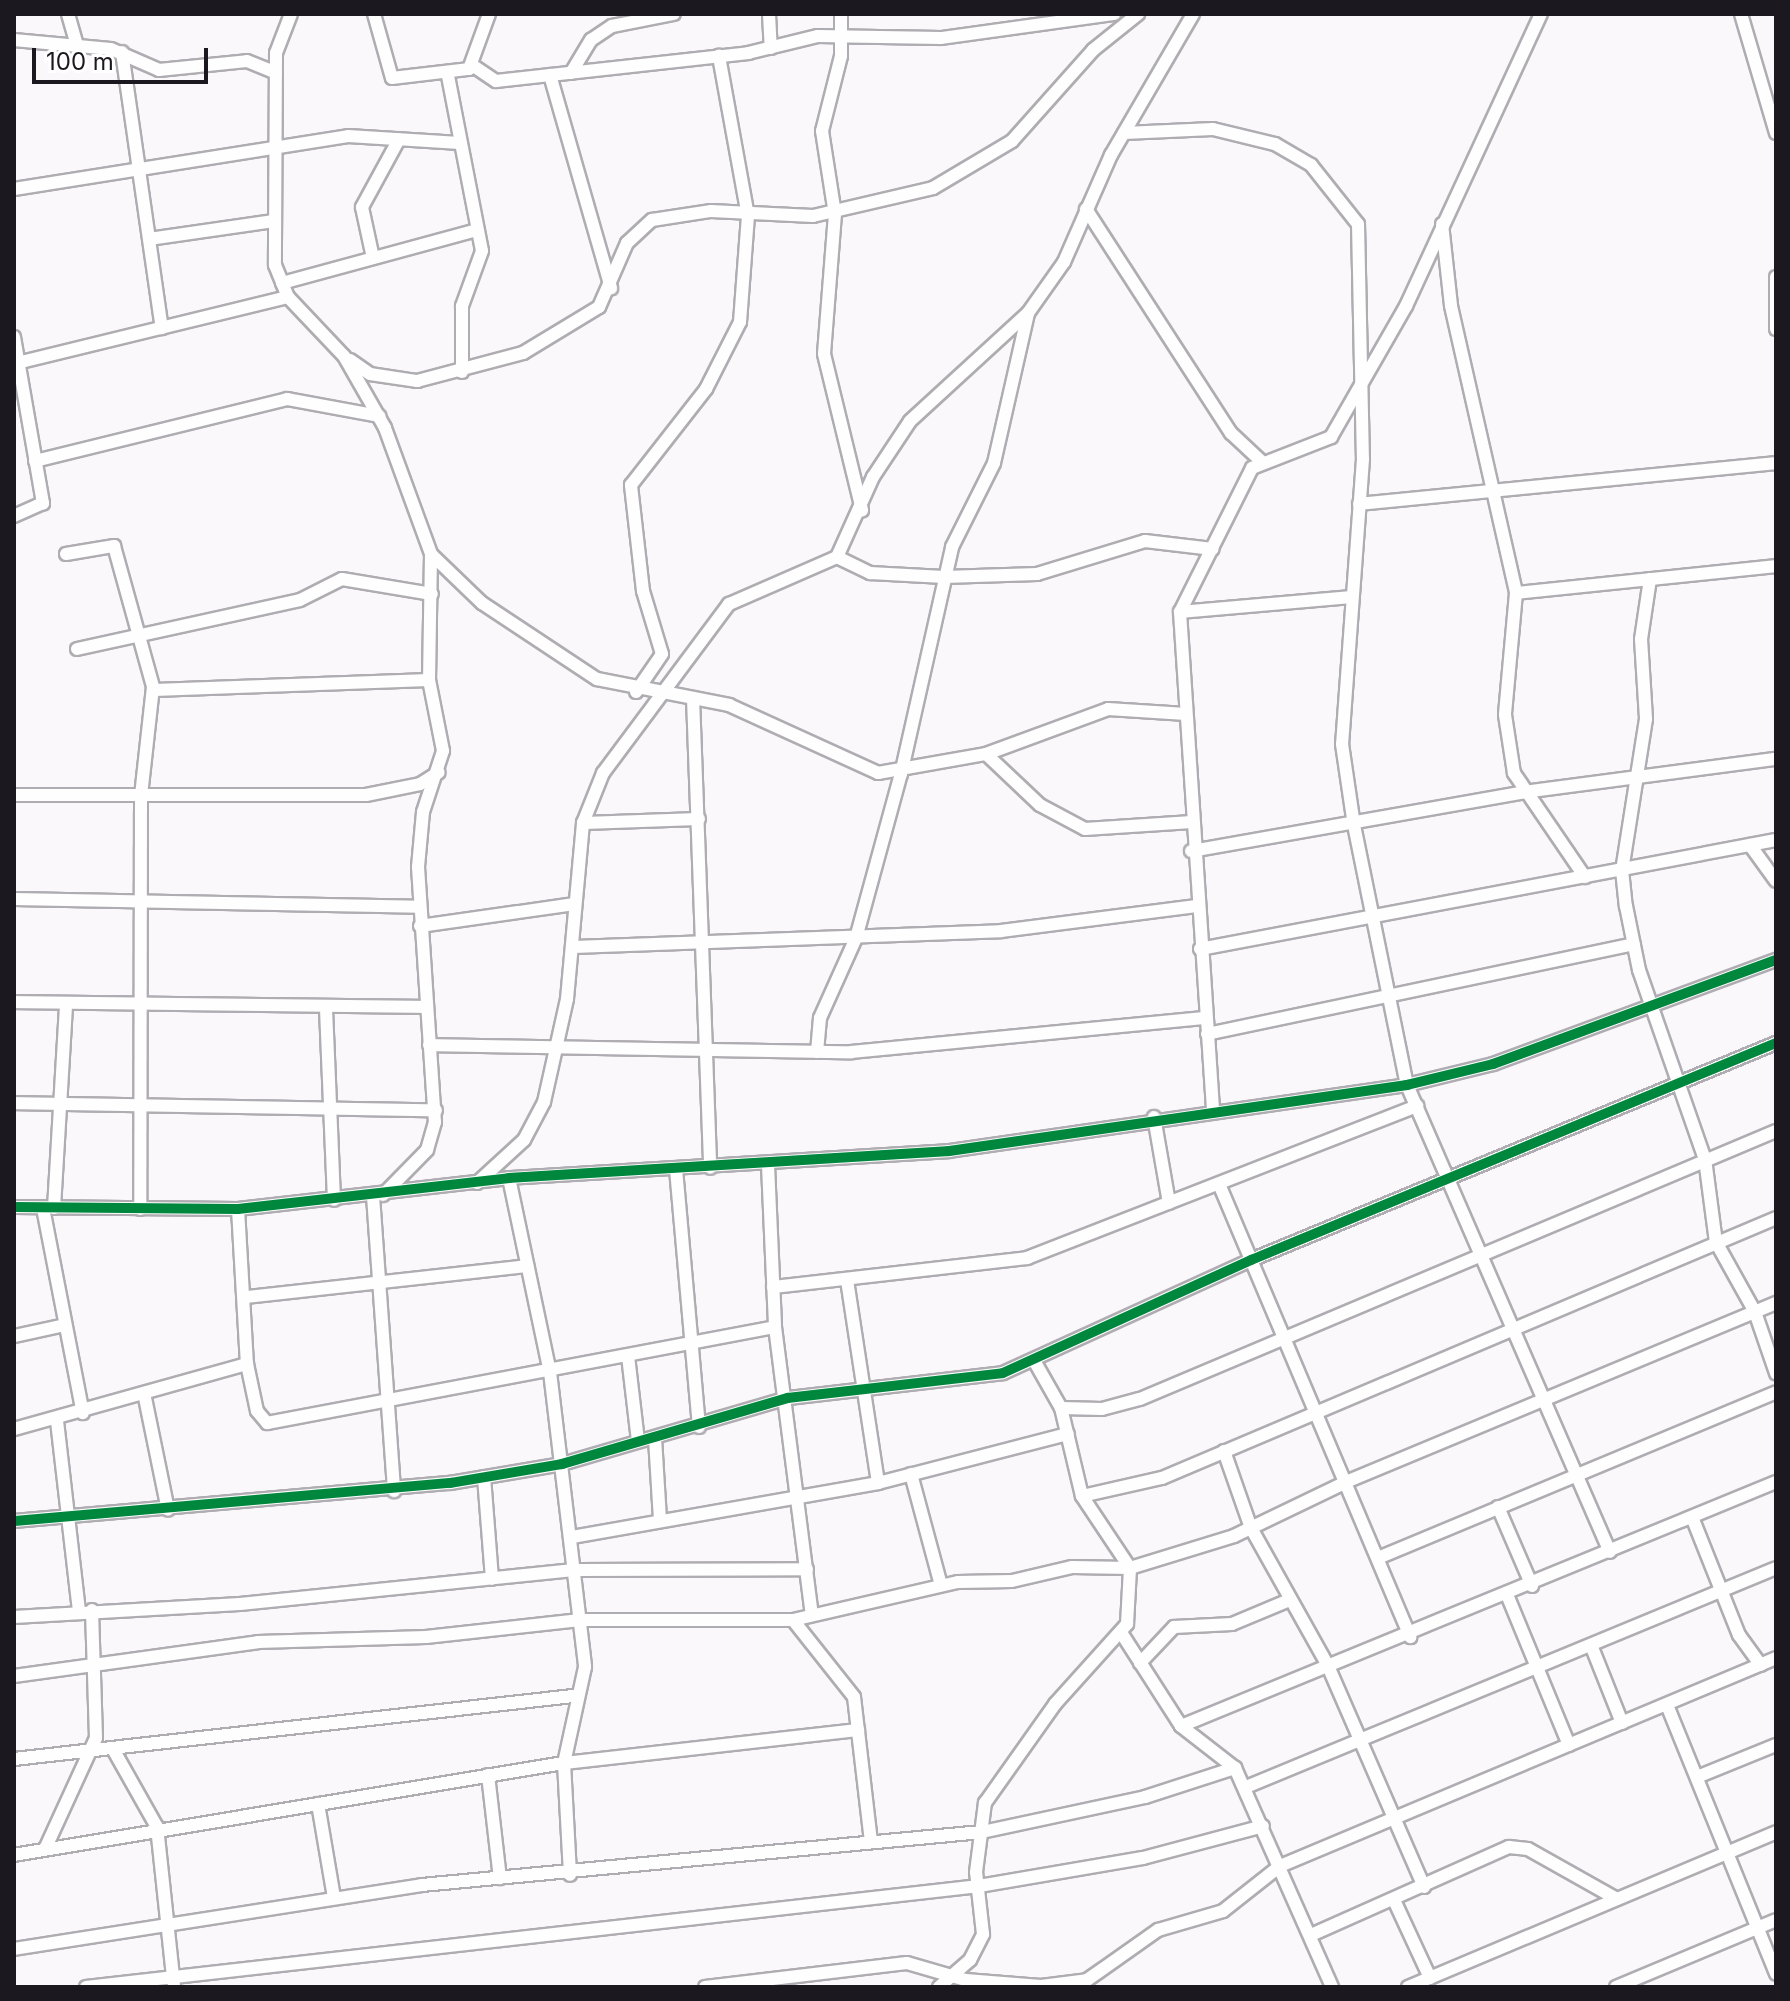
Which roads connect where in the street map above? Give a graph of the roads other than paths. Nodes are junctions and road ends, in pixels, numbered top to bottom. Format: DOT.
graph roads {
  1 [pos="68,14"];
  2 [pos="291,14"];
  3 [pos="374,14"];
  4 [pos="489,14"];
  5 [pos="674,14"];
  6 [pos="769,14"];
  7 [pos="841,14"];
  8 [pos="1039,14"];
  9 [pos="1114,14"];
  10 [pos="1138,14"];
  11 [pos="1193,14"];
  12 [pos="1541,14"];
  13 [pos="1741,14"];
  14 [pos="1032,28"];
  15 [pos="841,34"];
  16 [pos="14,40"];
  17 [pos="77,46"];
  18 [pos="771,48"];
  19 [pos="122,52"];
  20 [pos="719,56"];
  21 [pos="472,65"];
  22 [pos="276,73"];
  23 [pos="571,73"];
  24 [pos="550,75"];
  25 [pos="448,76"];
  26 [pos="1124,133"];
  27 [pos="1776,133"];
  28 [pos="399,139"];
  29 [pos="460,143"];
  30 [pos="277,145"];
  31 [pos="138,164"];
  32 [pos="14,189"];
  33 [pos="1086,209"];
  34 [pos="835,214"];
  35 [pos="748,216"];
  36 [pos="274,221"];
  37 [pos="1441,221"];
  38 [pos="477,230"];
  39 [pos="149,239"];
  40 [pos="373,258"];
  41 [pos="1776,277"];
  42 [pos="282,283"];
  43 [pos="611,288"];
  44 [pos="288,297"];
  45 [pos="1028,313"];
  46 [pos="162,328"];
  47 [pos="1776,329"];
  48 [pos="14,337"];
  49 [pos="344,356"];
  50 [pos="17,363"];
  51 [pos="462,372"];
  52 [pos="1361,383"];
  53 [pos="379,416"];
  54 [pos="35,461"];
  55 [pos="1261,461"];
  56 [pos="1776,463"];
  57 [pos="1495,489"];
  58 [pos="1359,504"];
  59 [pos="862,510"];
  60 [pos="14,516"];
  61 [pos="1213,549"];
  62 [pos="66,554"];
  63 [pos="431,554"];
  64 [pos="837,557"];
  65 [pos="1776,566"];
  66 [pos="944,577"];
  67 [pos="1650,579"];
  68 [pos="1516,593"];
  69 [pos="432,594"];
  70 [pos="1351,597"];
  71 [pos="1180,612"];
  72 [pos="138,634"];
  73 [pos="77,649"];
  74 [pos="429,680"];
  75 [pos="154,690"];
  76 [pos="636,692"];
  77 [pos="662,694"];
  78 [pos="693,698"];
  79 [pos="1186,714"];
  80 [pos="986,754"];
  81 [pos="1776,759"];
  82 [pos="439,772"];
  83 [pos="901,774"];
  84 [pos="1639,775"];
  85 [pos="1524,792"];
  86 [pos="14,795"];
  87 [pos="141,795"];
  88 [pos="699,819"];
  89 [pos="1192,822"];
  90 [pos="583,823"];
  91 [pos="1354,825"];
  92 [pos="1776,840"];
  93 [pos="1750,845"];
  94 [pos="1191,851"];
  95 [pos="1622,870"];
  96 [pos="1585,877"];
  97 [pos="1776,881"];
  98 [pos="14,899"];
  99 [pos="142,902"];
  100 [pos="574,904"];
  101 [pos="1196,906"];
  102 [pos="419,907"];
  103 [pos="1374,913"];
  104 [pos="420,926"];
  105 [pos="856,938"];
  106 [pos="707,943"];
  107 [pos="1634,944"];
  108 [pos="573,947"];
  109 [pos="1200,949"];
  110 [pos="1776,960"];
  111 [pos="1389,1000"];
  112 [pos="14,1002"];
  113 [pos="66,1004"];
  114 [pos="1656,1004"];
  115 [pos="138,1005"];
  116 [pos="426,1007"];
  117 [pos="326,1009"];
  118 [pos="1206,1018"];
  119 [pos="1207,1034"];
  120 [pos="1776,1043"];
  121 [pos="429,1045"];
  122 [pos="558,1046"];
  123 [pos="706,1046"];
  124 [pos="817,1052"];
  125 [pos="1677,1084"];
  126 [pos="1407,1085"];
  127 [pos="14,1103"];
  128 [pos="56,1105"];
  129 [pos="1417,1106"];
  130 [pos="140,1107"];
  131 [pos="330,1108"];
  132 [pos="1213,1109"];
  133 [pos="436,1110"];
  134 [pos="1154,1117"];
  135 [pos="1776,1131"];
  136 [pos="1705,1159"];
  137 [pos="768,1165"];
  138 [pos="710,1168"];
  139 [pos="676,1169"];
  140 [pos="509,1178"];
  141 [pos="1450,1179"];
  142 [pos="477,1183"];
  143 [pos="1219,1184"];
  144 [pos="378,1196"];
  145 [pos="334,1200"];
  146 [pos="1169,1203"];
  147 [pos="14,1207"];
  148 [pos="49,1208"];
  149 [pos="140,1209"];
  150 [pos="238,1209"];
  151 [pos="1776,1218"];
  152 [pos="1716,1242"];
  153 [pos="1483,1256"];
  154 [pos="1251,1260"];
  155 [pos="527,1266"];
  156 [pos="381,1280"];
  157 [pos="847,1280"];
  158 [pos="773,1287"];
  159 [pos="247,1297"];
  160 [pos="1776,1303"];
  161 [pos="1755,1312"];
  162 [pos="65,1325"];
  163 [pos="775,1327"];
  164 [pos="1515,1327"];
  165 [pos="14,1336"];
  166 [pos="1287,1341"];
  167 [pos="692,1344"];
  168 [pos="628,1356"];
  169 [pos="247,1364"];
  170 [pos="1036,1364"];
  171 [pos="550,1372"];
  172 [pos="1776,1373"];
  173 [pos="863,1388"];
  174 [pos="1776,1392"];
  175 [pos="144,1393"];
  176 [pos="788,1398"];
  177 [pos="1544,1400"];
  178 [pos="389,1403"];
  179 [pos="1061,1408"];
  180 [pos="1317,1411"];
  181 [pos="83,1413"];
  182 [pos="57,1421"];
  183 [pos="699,1427"];
  184 [pos="14,1429"];
  185 [pos="1068,1434"];
  186 [pos="655,1438"];
  187 [pos="638,1441"];
  188 [pos="1224,1451"];
  189 [pos="562,1464"];
  190 [pos="1576,1473"];
  191 [pos="911,1474"];
  192 [pos="484,1477"];
  193 [pos="1346,1482"];
  194 [pos="1776,1482"];
  195 [pos="878,1483"];
  196 [pos="394,1491"];
  197 [pos="799,1496"];
  198 [pos="1082,1496"];
  199 [pos="1498,1507"];
  200 [pos="168,1510"];
  201 [pos="66,1515"];
  202 [pos="1692,1517"];
  203 [pos="660,1519"];
  204 [pos="14,1521"];
  205 [pos="1251,1528"];
  206 [pos="572,1537"];
  207 [pos="1610,1552"];
  208 [pos="1378,1558"];
  209 [pos="1130,1568"];
  210 [pos="1776,1568"];
  211 [pos="807,1569"];
  212 [pos="576,1570"];
  213 [pos="492,1579"];
  214 [pos="941,1585"];
  215 [pos="1532,1586"];
  216 [pos="1721,1590"];
  217 [pos="1508,1597"];
  218 [pos="1287,1601"];
  219 [pos="86,1610"];
  220 [pos="812,1615"];
  221 [pos="14,1617"];
  222 [pos="580,1620"];
  223 [pos="793,1620"];
  224 [pos="1122,1634"];
  225 [pos="1410,1637"];
  226 [pos="1591,1645"];
  227 [pos="1776,1658"];
  228 [pos="1140,1663"];
  229 [pos="98,1664"];
  230 [pos="1761,1665"];
  231 [pos="1328,1666"];
  232 [pos="1538,1667"];
  233 [pos="14,1676"];
  234 [pos="573,1696"];
  235 [pos="1667,1705"];
  236 [pos="1622,1723"];
  237 [pos="1181,1726"];
  238 [pos="858,1730"];
  239 [pos="1361,1740"];
  240 [pos="1569,1745"];
  241 [pos="1776,1745"];
  242 [pos="113,1749"];
  243 [pos="92,1752"];
  244 [pos="14,1759"];
  245 [pos="564,1763"];
  246 [pos="1235,1768"];
  247 [pos="488,1775"];
  248 [pos="1697,1777"];
  249 [pos="1246,1787"];
  250 [pos="318,1804"];
  251 [pos="1393,1817"];
  252 [pos="1263,1826"];
  253 [pos="157,1827"];
  254 [pos="982,1832"];
  255 [pos="1776,1832"];
  256 [pos="871,1841"];
  257 [pos="46,1847"];
  258 [pos="1728,1852"];
  259 [pos="14,1855"];
  260 [pos="1280,1866"];
  261 [pos="570,1875"];
  262 [pos="500,1878"];
  263 [pos="979,1886"];
  264 [pos="1424,1887"];
  265 [pos="334,1898"];
  266 [pos="1617,1899"];
  267 [pos="1394,1900"];
  268 [pos="1776,1920"];
  269 [pos="168,1922"];
  270 [pos="1756,1928"];
  271 [pos="1311,1935"];
  272 [pos="14,1949"];
  273 [pos="172,1973"];
  274 [pos="951,1974"];
  275 [pos="1776,1974"];
  276 [pos="1430,1978"];
  277 [pos="86,1987"];
  278 [pos="174,1987"];
  279 [pos="705,1987"];
  280 [pos="939,1987"];
  281 [pos="1332,1987"];
  282 [pos="1408,1987"];
  283 [pos="1616,1987"];
  1 -- 17 [label="street"];
  2 -- 22 [label="street"];
  3 -- 25 [label="street"];
  4 -- 21 [label="street"];
  5 -- 23 [label="street"];
  6 -- 18 [label="street"];
  7 -- 15 [label="street"];
  8 -- 14 [label="street"];
  9 -- 14 [label="street"];
  10 -- 34 [label="street"];
  11 -- 26 [label="street"];
  12 -- 37 [label="street"];
  13 -- 27 [label="street"];
  14 -- 15 [label="street"];
  15 -- 18 [label="street"];
  15 -- 34 [label="street"];
  16 -- 17 [label="street"];
  17 -- 19 [label="street"];
  18 -- 20 [label="street"];
  19 -- 22 [label="street"];
  19 -- 31 [label="street"];
  20 -- 23 [label="street"];
  20 -- 35 [label="street"];
  21 -- 24 [label="street"];
  21 -- 25 [label="street"];
  22 -- 30 [label="street"];
  23 -- 24 [label="street"];
  24 -- 43 [label="street"];
  25 -- 29 [label="street"];
  26 -- 33 [label="street"];
  26 -- 52 [label="street"];
  28 -- 29 [label="street"];
  28 -- 30 [label="street"];
  28 -- 40 [label="street"];
  29 -- 38 [label="street"];
  30 -- 31 [label="street"];
  30 -- 36 [label="street"];
  31 -- 32 [label="street"];
  31 -- 39 [label="street"];
  33 -- 45 [label="street"];
  33 -- 55 [label="street"];
  34 -- 35 [label="street"];
  34 -- 59 [label="street"];
  35 -- 43 [label="street"];
  35 -- 76 [label="street"];
  36 -- 39 [label="street"];
  36 -- 42 [label="street"];
  37 -- 52 [label="street"];
  37 -- 57 [label="street"];
  38 -- 40 [label="street"];
  38 -- 51 [label="street"];
  39 -- 46 [label="street"];
  40 -- 42 [label="street"];
  41 -- 47 [label="street"];
  42 -- 44 [label="street"];
  43 -- 51 [label="street"];
  44 -- 46 [label="street"];
  44 -- 49 [label="street"];
  45 -- 59 [label="street"];
  45 -- 66 [label="street"];
  46 -- 50 [label="street"];
  48 -- 50 [label="street"];
  49 -- 51 [label="street"];
  49 -- 53 [label="street"];
  50 -- 54 [label="street"];
  52 -- 55 [label="street"];
  52 -- 58 [label="street"];
  53 -- 54 [label="street"];
  53 -- 63 [label="street"];
  54 -- 60 [label="street"];
  55 -- 61 [label="street"];
  56 -- 57 [label="street"];
  57 -- 58 [label="street"];
  57 -- 68 [label="street"];
  58 -- 70 [label="street"];
  59 -- 64 [label="street"];
  61 -- 66 [label="street"];
  61 -- 71 [label="street"];
  62 -- 72 [label="street"];
  63 -- 69 [label="street"];
  63 -- 76 [label="street"];
  64 -- 66 [label="street"];
  64 -- 77 [label="street"];
  65 -- 67 [label="street"];
  66 -- 83 [label="street"];
  67 -- 68 [label="street"];
  67 -- 84 [label="street"];
  68 -- 85 [label="street"];
  69 -- 72 [label="street"];
  69 -- 74 [label="street"];
  70 -- 71 [label="street"];
  70 -- 91 [label="street"];
  71 -- 79 [label="street"];
  72 -- 73 [label="street"];
  72 -- 75 [label="street"];
  74 -- 75 [label="street"];
  74 -- 82 [label="street"];
  75 -- 87 [label="street"];
  76 -- 77 [label="street"];
  77 -- 78 [label="street"];
  77 -- 90 [label="street"];
  78 -- 83 [label="street"];
  78 -- 88 [label="street"];
  79 -- 80 [label="street"];
  79 -- 89 [label="street"];
  80 -- 83 [label="street"];
  80 -- 89 [label="street"];
  81 -- 84 [label="street"];
  82 -- 87 [label="street"];
  82 -- 102 [label="street"];
  83 -- 105 [label="street"];
  84 -- 85 [label="street"];
  84 -- 95 [label="street"];
  85 -- 91 [label="street"];
  85 -- 96 [label="street"];
  86 -- 87 [label="street"];
  87 -- 99 [label="street"];
  88 -- 90 [label="street"];
  88 -- 106 [label="street"];
  89 -- 94 [label="street"];
  90 -- 100 [label="street"];
  91 -- 94 [label="street"];
  91 -- 103 [label="street"];
  92 -- 93 [label="street"];
  93 -- 95 [label="street"];
  93 -- 97 [label="street"];
  94 -- 101 [label="street"];
  95 -- 96 [label="street"];
  95 -- 107 [label="street"];
  96 -- 103 [label="street"];
  98 -- 99 [label="street"];
  99 -- 102 [label="street"];
  99 -- 115 [label="street"];
  100 -- 104 [label="street"];
  100 -- 108 [label="street"];
  101 -- 105 [label="street"];
  101 -- 109 [label="street"];
  102 -- 104 [label="street"];
  103 -- 109 [label="street"];
  103 -- 111 [label="street"];
  104 -- 116 [label="street"];
  105 -- 106 [label="street"];
  105 -- 124 [label="street"];
  106 -- 108 [label="street"];
  106 -- 123 [label="street"];
  107 -- 111 [label="street"];
  107 -- 114 [label="street"];
  108 -- 122 [label="street"];
  109 -- 118 [label="street"];
  110 -- 114 [label="street"];
  111 -- 119 [label="street"];
  111 -- 126 [label="street"];
  112 -- 113 [label="street"];
  113 -- 115 [label="street"];
  113 -- 128 [label="street"];
  114 -- 125 [label="street"];
  114 -- 126 [label="street"];
  115 -- 117 [label="street"];
  115 -- 130 [label="street"];
  116 -- 117 [label="street"];
  116 -- 121 [label="street"];
  117 -- 131 [label="street"];
  118 -- 119 [label="street"];
  118 -- 124 [label="street"];
  119 -- 132 [label="street"];
  120 -- 125 [label="street"];
  121 -- 122 [label="street"];
  121 -- 133 [label="street"];
  122 -- 123 [label="street"];
  122 -- 142 [label="street"];
  123 -- 124 [label="street"];
  123 -- 138 [label="street"];
  125 -- 136 [label="street"];
  125 -- 141 [label="street"];
  126 -- 129 [label="street"];
  126 -- 132 [label="street"];
  127 -- 128 [label="street"];
  128 -- 130 [label="street"];
  128 -- 148 [label="street"];
  129 -- 141 [label="street"];
  129 -- 143 [label="street"];
  130 -- 131 [label="street"];
  130 -- 149 [label="street"];
  131 -- 133 [label="street"];
  131 -- 145 [label="street"];
  132 -- 134 [label="street"];
  133 -- 144 [label="street"];
  134 -- 137 [label="street"];
  134 -- 146 [label="street"];
  135 -- 136 [label="street"];
  136 -- 152 [label="street"];
  136 -- 153 [label="street"];
  137 -- 138 [label="street"];
  137 -- 158 [label="street"];
  138 -- 139 [label="street"];
  139 -- 140 [label="street"];
  139 -- 167 [label="street"];
  140 -- 142 [label="street"];
  140 -- 155 [label="street"];
  141 -- 153 [label="street"];
  141 -- 154 [label="street"];
  142 -- 144 [label="street"];
  143 -- 146 [label="street"];
  143 -- 154 [label="street"];
  144 -- 145 [label="street"];
  144 -- 156 [label="street"];
  145 -- 150 [label="street"];
  146 -- 157 [label="street"];
  147 -- 148 [label="street"];
  148 -- 149 [label="street"];
  148 -- 162 [label="street"];
  149 -- 150 [label="street"];
  150 -- 159 [label="street"];
  151 -- 152 [label="street"];
  152 -- 161 [label="street"];
  152 -- 164 [label="street"];
  153 -- 164 [label="street"];
  153 -- 166 [label="street"];
  154 -- 166 [label="street"];
  154 -- 170 [label="street"];
  155 -- 156 [label="street"];
  155 -- 171 [label="street"];
  156 -- 159 [label="street"];
  156 -- 178 [label="street"];
  157 -- 158 [label="street"];
  157 -- 173 [label="street"];
  158 -- 163 [label="street"];
  159 -- 169 [label="street"];
  160 -- 161 [label="street"];
  161 -- 172 [label="street"];
  161 -- 177 [label="street"];
  162 -- 165 [label="street"];
  162 -- 181 [label="street"];
  163 -- 167 [label="street"];
  163 -- 176 [label="street"];
  164 -- 177 [label="street"];
  164 -- 180 [label="street"];
  166 -- 179 [label="street"];
  166 -- 180 [label="street"];
  167 -- 168 [label="street"];
  167 -- 183 [label="street"];
  168 -- 171 [label="street"];
  168 -- 187 [label="street"];
  169 -- 175 [label="street"];
  169 -- 178 [label="street"];
  170 -- 173 [label="street"];
  170 -- 179 [label="street"];
  171 -- 178 [label="street"];
  171 -- 189 [label="street"];
  173 -- 176 [label="street"];
  173 -- 195 [label="street"];
  174 -- 190 [label="street"];
  175 -- 181 [label="street"];
  175 -- 200 [label="street"];
  176 -- 183 [label="street"];
  176 -- 197 [label="street"];
  177 -- 190 [label="street"];
  177 -- 193 [label="street"];
  178 -- 196 [label="street"];
  179 -- 185 [label="street"];
  180 -- 188 [label="street"];
  180 -- 193 [label="street"];
  181 -- 182 [label="street"];
  182 -- 184 [label="street"];
  182 -- 201 [label="street"];
  183 -- 186 [label="street"];
  185 -- 191 [label="street"];
  185 -- 198 [label="street"];
  186 -- 187 [label="street"];
  186 -- 203 [label="street"];
  187 -- 189 [label="street"];
  188 -- 198 [label="street"];
  188 -- 205 [label="street"];
  189 -- 192 [label="street"];
  189 -- 206 [label="street"];
  190 -- 199 [label="street"];
  190 -- 207 [label="street"];
  191 -- 195 [label="street"];
  191 -- 214 [label="street"];
  192 -- 196 [label="street"];
  192 -- 213 [label="street"];
  193 -- 205 [label="street"];
  193 -- 208 [label="street"];
  194 -- 202 [label="street"];
  195 -- 197 [label="street"];
  196 -- 200 [label="street"];
  197 -- 203 [label="street"];
  197 -- 211 [label="street"];
  198 -- 209 [label="street"];
  199 -- 208 [label="street"];
  199 -- 215 [label="street"];
  200 -- 201 [label="street"];
  201 -- 204 [label="street"];
  201 -- 219 [label="street"];
  202 -- 207 [label="street"];
  202 -- 216 [label="street"];
  203 -- 206 [label="street"];
  205 -- 209 [label="street"];
  205 -- 218 [label="street"];
  206 -- 212 [label="street"];
  207 -- 215 [label="street"];
  208 -- 225 [label="street"];
  209 -- 214 [label="street"];
  209 -- 224 [label="street"];
  210 -- 216 [label="street"];
  211 -- 212 [label="street"];
  211 -- 220 [label="street"];
  212 -- 213 [label="street"];
  212 -- 222 [label="street"];
  213 -- 219 [label="street"];
  214 -- 220 [label="street"];
  215 -- 217 [label="street"];
  216 -- 226 [label="street"];
  216 -- 230 [label="street"];
  217 -- 225 [label="street"];
  217 -- 232 [label="street"];
  218 -- 228 [label="street"];
  218 -- 231 [label="street"];
  219 -- 221 [label="street"];
  219 -- 229 [label="street"];
  220 -- 223 [label="street"];
  222 -- 223 [label="street"];
  222 -- 229 [label="street"];
  222 -- 234 [label="street"];
  223 -- 238 [label="street"];
  224 -- 228 [label="street"];
  224 -- 254 [label="street"];
  225 -- 231 [label="street"];
  226 -- 232 [label="street"];
  226 -- 236 [label="street"];
  227 -- 230 [label="street"];
  228 -- 237 [label="street"];
  229 -- 233 [label="street"];
  229 -- 243 [label="street"];
  230 -- 235 [label="street"];
  231 -- 237 [label="street"];
  231 -- 239 [label="street"];
  232 -- 239 [label="street"];
  232 -- 240 [label="street"];
  234 -- 242 [label="street"];
  234 -- 245 [label="street"];
  235 -- 236 [label="street"];
  235 -- 248 [label="street"];
  236 -- 240 [label="street"];
  237 -- 246 [label="street"];
  238 -- 245 [label="street"];
  238 -- 256 [label="street"];
  239 -- 249 [label="street"];
  239 -- 251 [label="street"];
  240 -- 251 [label="street"];
  241 -- 248 [label="street"];
  242 -- 243 [label="street"];
  242 -- 253 [label="street"];
  243 -- 244 [label="street"];
  243 -- 257 [label="street"];
  245 -- 247 [label="street"];
  245 -- 261 [label="street"];
  246 -- 249 [label="street"];
  246 -- 254 [label="street"];
  247 -- 250 [label="street"];
  247 -- 262 [label="street"];
  248 -- 258 [label="street"];
  249 -- 252 [label="street"];
  250 -- 253 [label="street"];
  250 -- 265 [label="street"];
  251 -- 260 [label="street"];
  251 -- 264 [label="street"];
  252 -- 260 [label="street"];
  252 -- 263 [label="street"];
  253 -- 257 [label="street"];
  253 -- 269 [label="street"];
  254 -- 256 [label="street"];
  254 -- 263 [label="street"];
  255 -- 258 [label="street"];
  256 -- 261 [label="street"];
  257 -- 259 [label="street"];
  258 -- 266 [label="street"];
  258 -- 270 [label="street"];
  260 -- 271 [label="street"];
  260 -- 274 [label="street"];
  261 -- 262 [label="street"];
  262 -- 265 [label="street"];
  263 -- 273 [label="street"];
  263 -- 274 [label="street"];
  264 -- 266 [label="street"];
  264 -- 267 [label="street"];
  265 -- 269 [label="street"];
  266 -- 276 [label="street"];
  267 -- 271 [label="street"];
  267 -- 276 [label="street"];
  268 -- 270 [label="street"];
  269 -- 272 [label="street"];
  269 -- 273 [label="street"];
  270 -- 275 [label="street"];
  270 -- 283 [label="street"];
  271 -- 281 [label="street"];
  273 -- 277 [label="street"];
  273 -- 278 [label="street"];
  274 -- 279 [label="street"];
  274 -- 280 [label="street"];
  276 -- 282 [label="street"];
}
